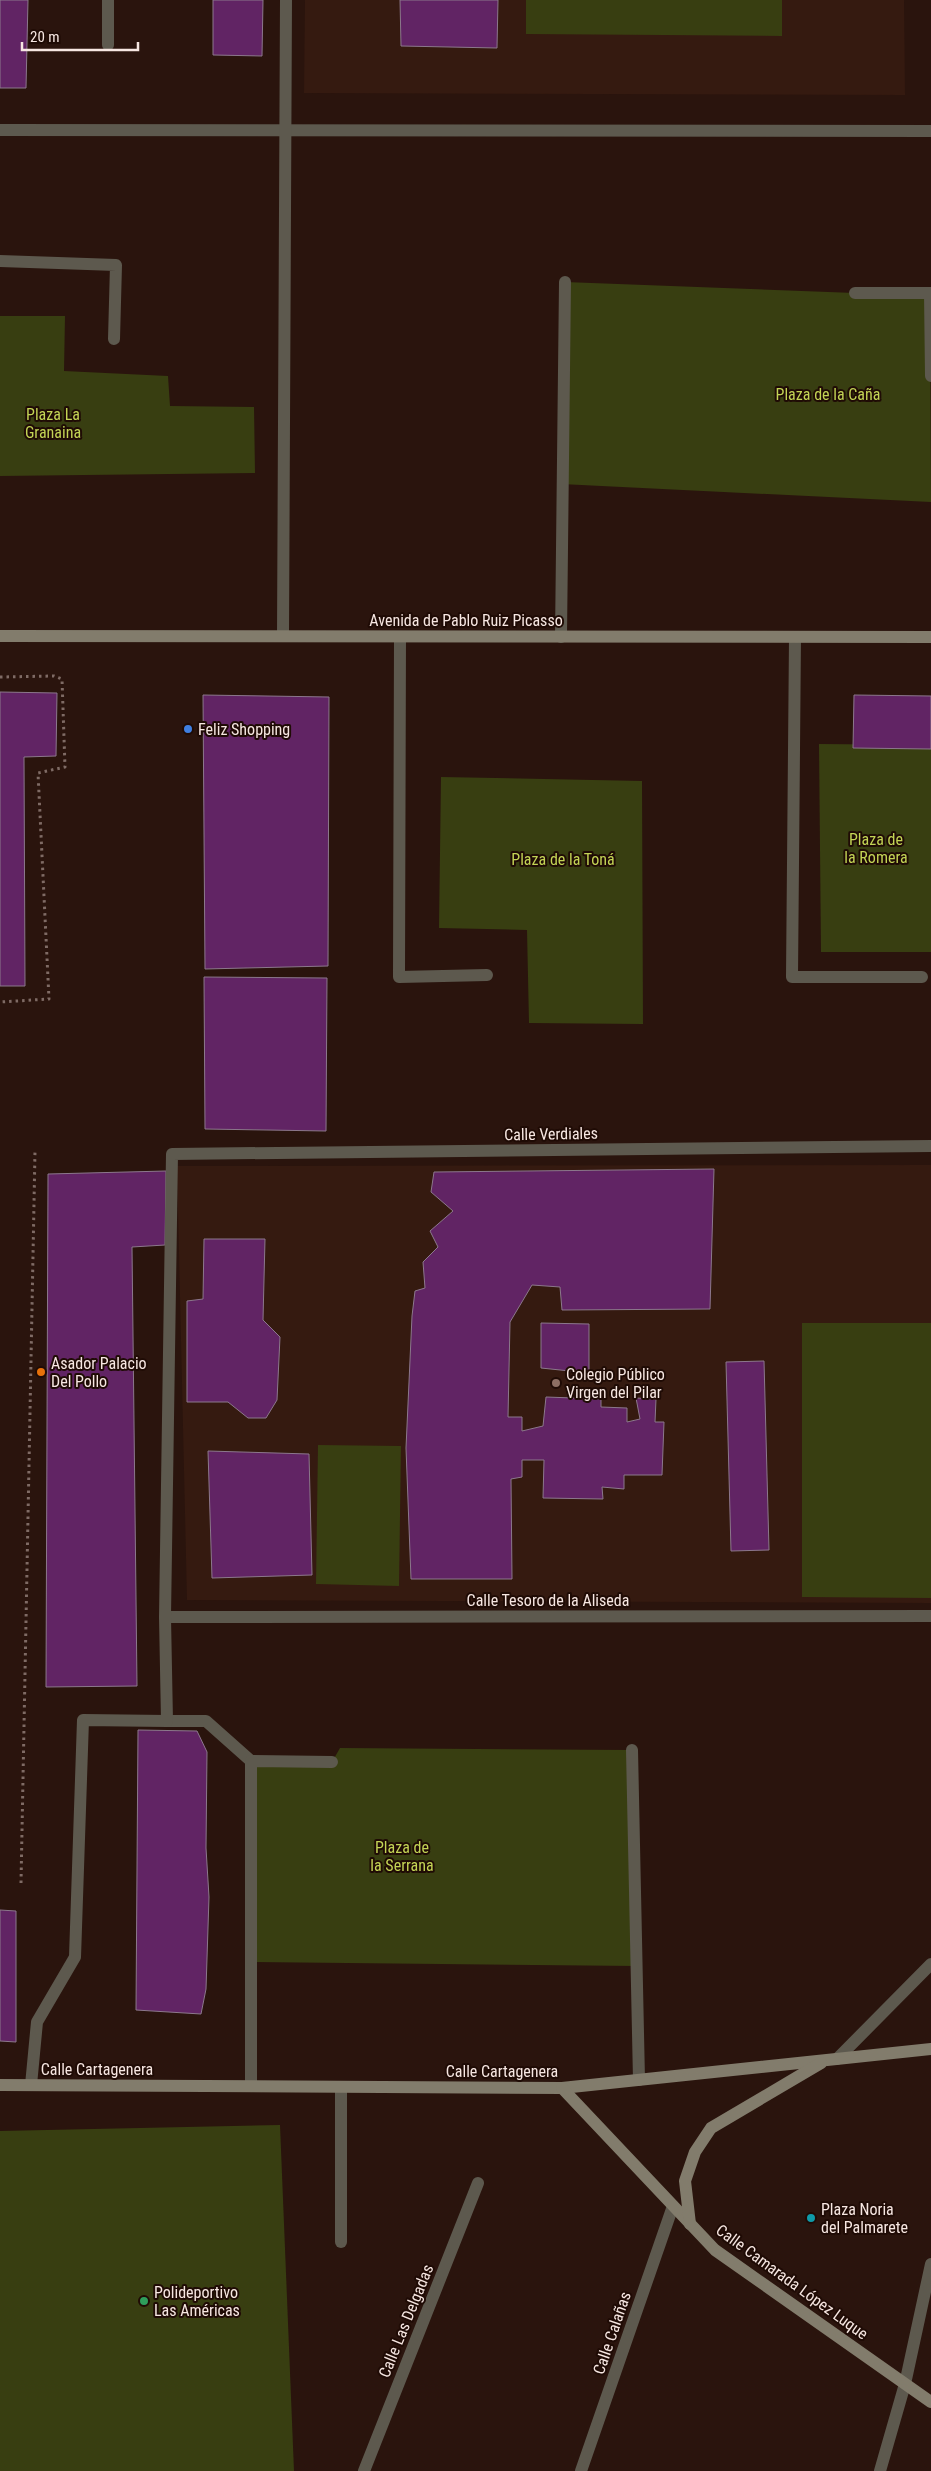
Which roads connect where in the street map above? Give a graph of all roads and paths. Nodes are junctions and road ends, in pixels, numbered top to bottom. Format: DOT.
graph roads {
  1 [pos="108,0"];
  2 [pos="286,0"];
  3 [pos="108,45"];
  4 [pos="0,130"];
  5 [pos="931,131"];
  6 [pos="284,132"];
  7 [pos="0,261"];
  8 [pos="565,282"];
  9 [pos="855,293"];
  10 [pos="114,340"];
  11 [pos="931,376"];
  12 [pos="0,636"];
  13 [pos="283,636"];
  14 [pos="400,637"];
  15 [pos="560,637"];
  16 [pos="795,637"];
  17 [pos="931,637"];
  18 [pos="0,677"];
  19 [pos="487,975"];
  20 [pos="922,977"];
  21 [pos="0,1002"];
  22 [pos="931,1146"];
  23 [pos="35,1151"];
  24 [pos="931,1616"];
  25 [pos="165,1617"];
  26 [pos="167,1721"];
  27 [pos="632,1750"];
  28 [pos="251,1761"];
  29 [pos="332,1762"];
  30 [pos="21,1883"];
  31 [pos="931,1964"];
  32 [pos="931,2049"];
  33 [pos="831,2060"];
  34 [pos="639,2080"];
  35 [pos="0,2084"];
  36 [pos="31,2085"];
  37 [pos="251,2086"];
  38 [pos="341,2087"];
  39 [pos="562,2088"];
  40 [pos="478,2183"];
  41 [pos="673,2206"];
  42 [pos="690,2224"];
  43 [pos="342,2242"];
  44 [pos="931,2264"];
  45 [pos="905,2384"];
  46 [pos="931,2402"];
  47 [pos="364,2471"];
  48 [pos="580,2471"];
  49 [pos="880,2471"];
  1 -- 3 [label="street"];
  2 -- 6 [label="street"];
  4 -- 6 [label="street"];
  5 -- 6 [label="street"];
  6 -- 13 [label="street"];
  7 -- 10 [label="street"];
  8 -- 15 [label="street"];
  9 -- 11 [label="street"];
  12 -- 13 [label="street, Avenida de Pablo Ruiz Picasso"];
  13 -- 14 [label="street, Avenida de Pablo Ruiz Picasso"];
  14 -- 15 [label="street, Avenida de Pablo Ruiz Picasso"];
  14 -- 19 [label="street"];
  15 -- 16 [label="street, Avenida de Pablo Ruiz Picasso"];
  16 -- 17 [label="street, Avenida de Pablo Ruiz Picasso"];
  16 -- 20 [label="street"];
  18 -- 21 [label="path"];
  22 -- 25 [label="street, Calle Verdiales"];
  23 -- 30 [label="path"];
  24 -- 25 [label="street, Calle Tesoro de la Aliseda"];
  25 -- 26 [label="street"];
  26 -- 28 [label="street"];
  26 -- 36 [label="street, Calle Cartagenera"];
  27 -- 34 [label="street"];
  28 -- 29 [label="street"];
  28 -- 37 [label="street"];
  31 -- 33 [label="street"];
  32 -- 33 [label="street, Calle Cartagenera"];
  33 -- 34 [label="street, Calle Cartagenera"];
  33 -- 42 [label="street"];
  34 -- 39 [label="street, Calle Cartagenera"];
  35 -- 36 [label="street, Calle Cartagenera"];
  36 -- 37 [label="street, Calle Cartagenera"];
  37 -- 38 [label="street, Calle Cartagenera"];
  38 -- 39 [label="street, Calle Cartagenera"];
  38 -- 43 [label="street"];
  39 -- 41 [label="street, Calle Camarada López Luque"];
  40 -- 47 [label="street, Calle Las Delgadas"];
  41 -- 42 [label="street, Calle Camarada López Luque"];
  41 -- 48 [label="street, Calle Calañas"];
  42 -- 45 [label="street, Calle Camarada López Luque"];
  44 -- 45 [label="street"];
  45 -- 46 [label="street, Calle Camarada López Luque"];
  45 -- 49 [label="street"];
}
